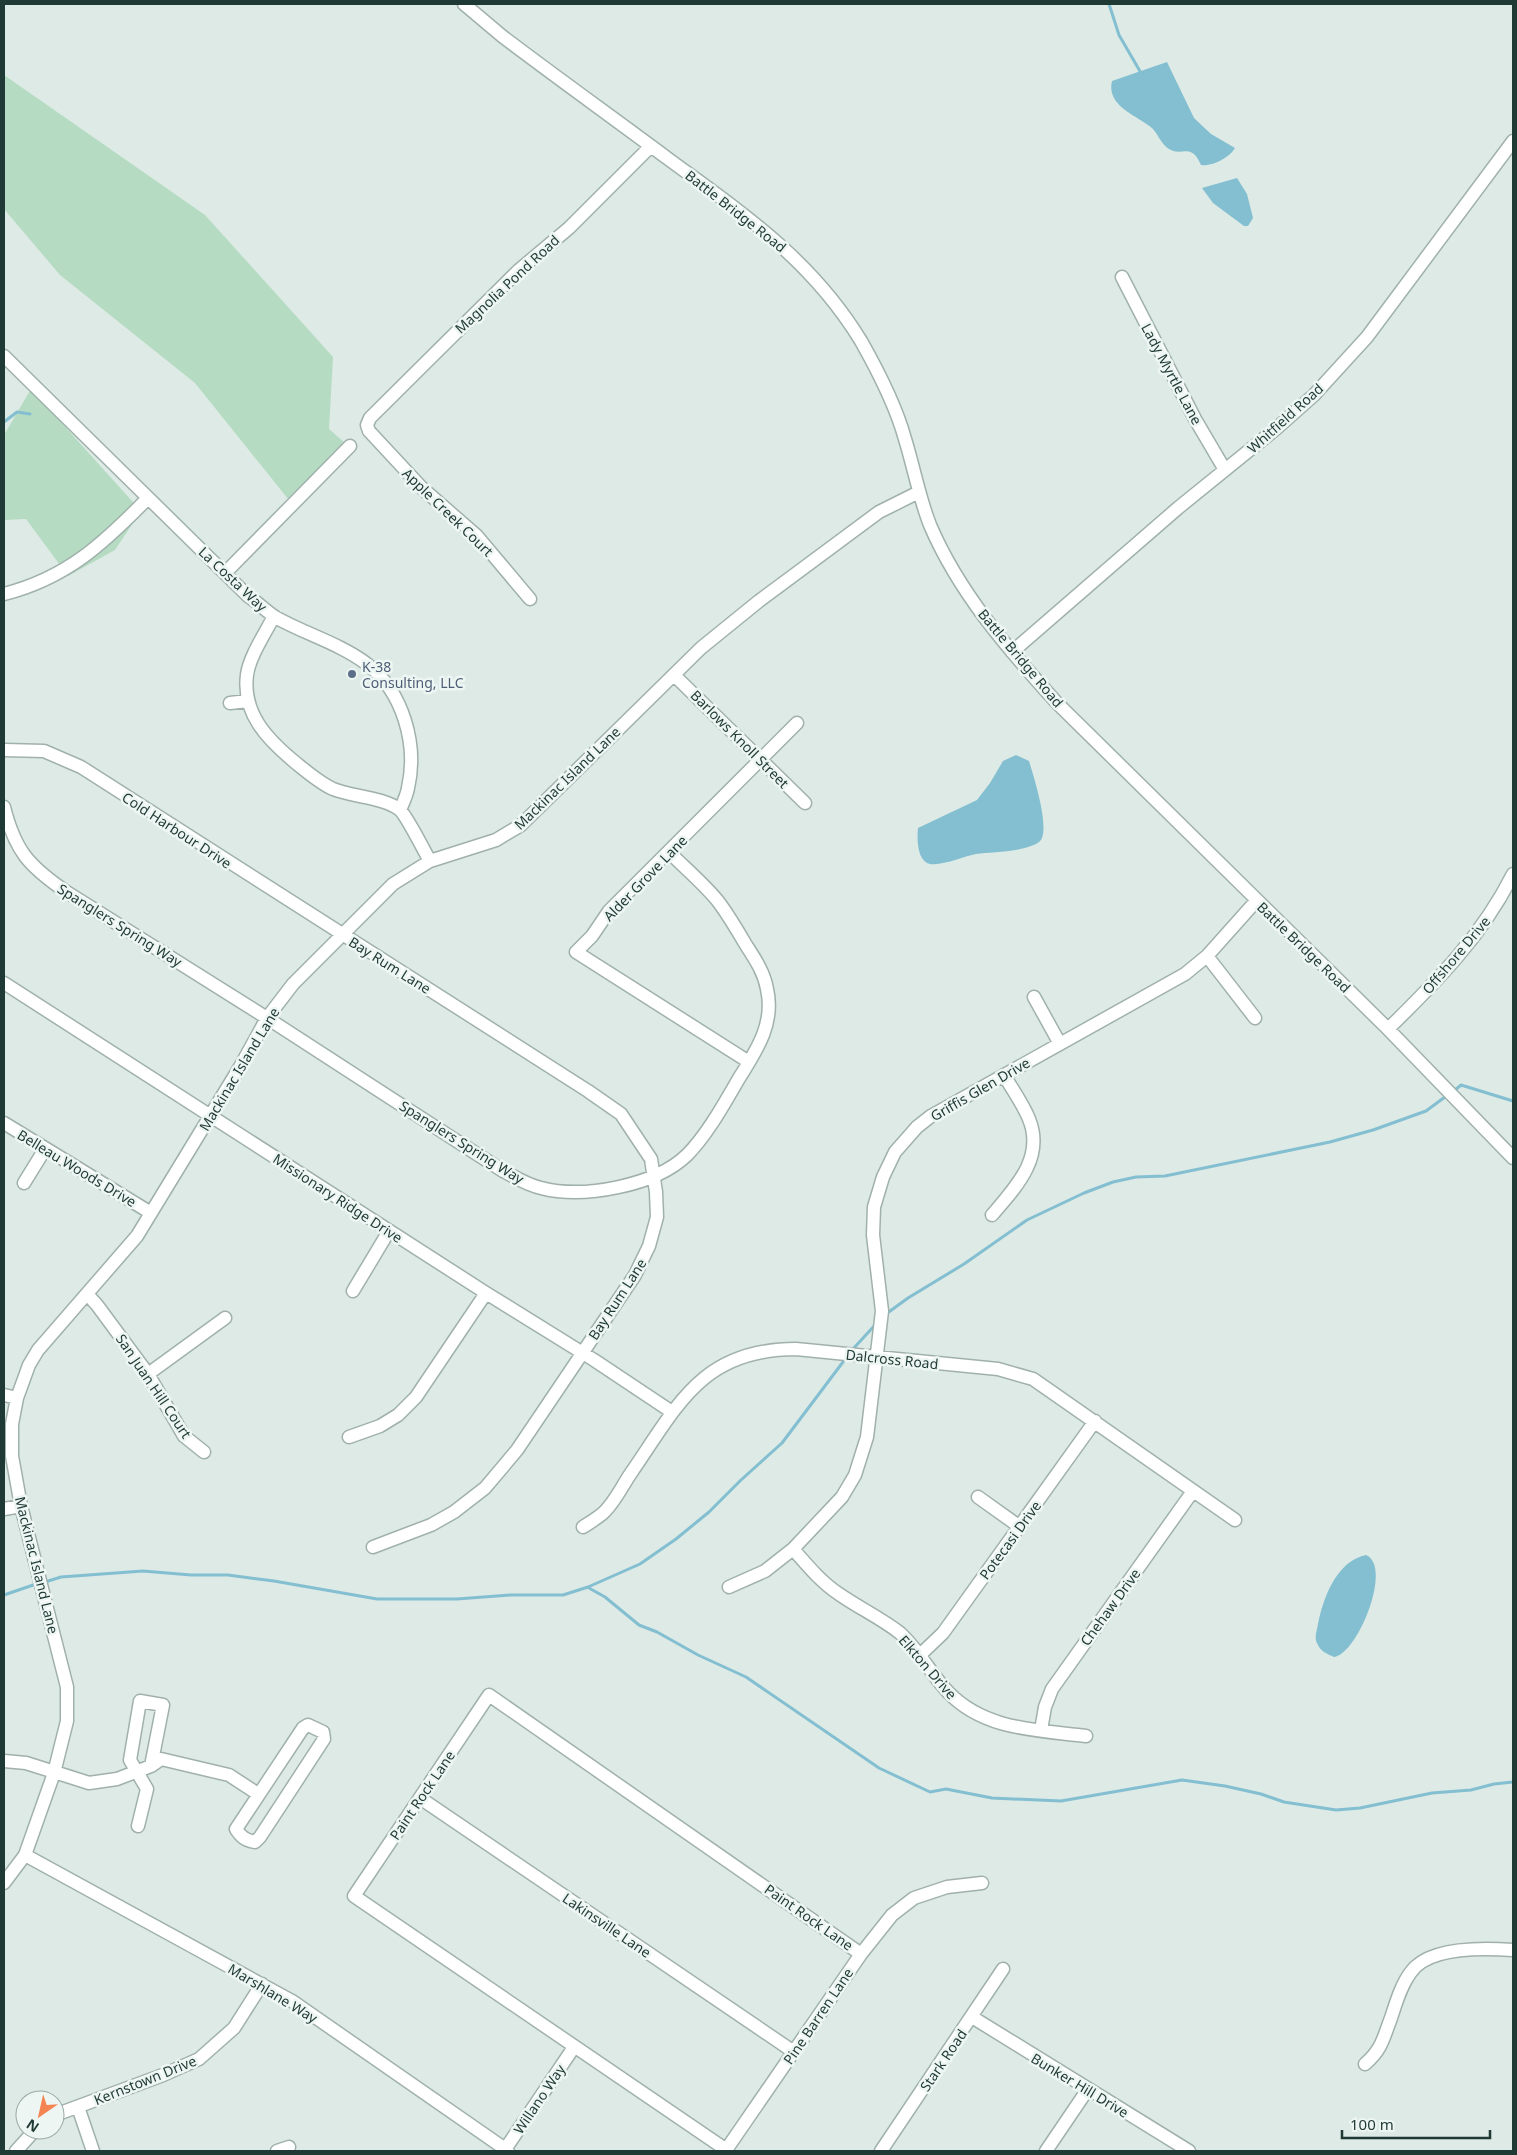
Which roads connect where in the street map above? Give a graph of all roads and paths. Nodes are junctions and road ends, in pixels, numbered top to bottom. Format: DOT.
graph roads {
  1 [pos="464,4"];
  2 [pos="1513,141"];
  3 [pos="650,146"];
  4 [pos="1122,277"];
  5 [pos="4,356"];
  6 [pos="367,425"];
  7 [pos="350,446"];
  8 [pos="1225,470"];
  9 [pos="919,492"];
  10 [pos="148,498"];
  11 [pos="225,573"];
  12 [pos="4,594"];
  13 [pos="530,599"];
  14 [pos="274,616"];
  15 [pos="1012,652"];
  16 [pos="674,675"];
  17 [pos="248,701"];
  18 [pos="230,703"];
  19 [pos="797,723"];
  20 [pos="4,750"];
  21 [pos="760,760"];
  22 [pos="805,803"];
  23 [pos="4,807"];
  24 [pos="400,810"];
  25 [pos="669,852"];
  26 [pos="430,861"];
  27 [pos="1513,874"];
  28 [pos="1257,900"];
  29 [pos="342,934"];
  30 [pos="1207,956"];
  31 [pos="4,983"];
  32 [pos="1034,997"];
  33 [pos="267,1018"];
  34 [pos="1255,1018"];
  35 [pos="1388,1028"];
  36 [pos="1060,1044"];
  37 [pos="749,1062"];
  38 [pos="1004,1075"];
  39 [pos="210,1115"];
  40 [pos="4,1123"];
  41 [pos="45,1149"];
  42 [pos="1513,1158"];
  43 [pos="653,1177"];
  44 [pos="24,1183"];
  45 [pos="151,1213"];
  46 [pos="992,1215"];
  47 [pos="389,1231"];
  48 [pos="353,1290"];
  49 [pos="486,1293"];
  50 [pos="87,1294"];
  51 [pos="225,1318"];
  52 [pos="582,1352"];
  53 [pos="876,1357"];
  54 [pos="148,1374"];
  55 [pos="10,1397"];
  56 [pos="672,1412"];
  57 [pos="1095,1421"];
  58 [pos="349,1437"];
  59 [pos="204,1452"];
  60 [pos="1193,1491"];
  61 [pos="978,1497"];
  62 [pos="21,1506"];
  63 [pos="4,1509"];
  64 [pos="1235,1520"];
  65 [pos="583,1527"];
  66 [pos="1020,1527"];
  67 [pos="373,1547"];
  68 [pos="793,1549"];
  69 [pos="730,1587"];
  70 [pos="920,1655"];
  71 [pos="1041,1730"];
  72 [pos="1086,1736"];
  73 [pos="4,1762"];
  74 [pos="151,1766"];
  75 [pos="137,1772"];
  76 [pos="54,1773"];
  77 [pos="258,1794"];
  78 [pos="420,1798"];
  79 [pos="138,1826"];
  80 [pos="25,1855"];
  81 [pos="4,1883"];
  82 [pos="982,1883"];
  83 [pos="1513,1950"];
  84 [pos="861,1954"];
  85 [pos="1003,1969"];
  86 [pos="262,1984"];
  87 [pos="972,2017"];
  88 [pos="574,2047"];
  89 [pos="794,2052"];
  90 [pos="1365,2064"];
  91 [pos="1088,2089"];
  92 [pos="78,2107"];
  93 [pos="65,2112"];
  94 [pos="26,2140"];
  95 [pos="16,2151"];
  96 [pos="93,2151"];
  97 [pos="506,2151"];
  98 [pos="727,2151"];
  99 [pos="881,2151"];
  100 [pos="1046,2151"];
  101 [pos="1189,2151"];
  1 -- 3 [label="street, Battle Bridge Road"];
  2 -- 8 [label="street, Whitfield Road"];
  3 -- 6 [label="street, Magnolia Pond Road"];
  3 -- 9 [label="street, Battle Bridge Road"];
  4 -- 8 [label="street, Lady Myrtle Lane"];
  5 -- 10 [label="street, La Costa Way"];
  6 -- 13 [label="street, Apple Creek Court"];
  7 -- 11 [label="street"];
  8 -- 15 [label="street, Whitfield Road"];
  9 -- 15 [label="street, Battle Bridge Road"];
  9 -- 16 [label="street, Mackinac Island Lane"];
  10 -- 11 [label="street, La Costa Way"];
  10 -- 12 [label="street"];
  11 -- 14 [label="street, La Costa Way"];
  14 -- 17 [label="street"];
  14 -- 24 [label="street, La Costa Way"];
  15 -- 28 [label="street, Battle Bridge Road"];
  16 -- 21 [label="street, Barlows Knoll Street"];
  16 -- 26 [label="street, Mackinac Island Lane"];
  17 -- 18 [label="street"];
  17 -- 24 [label="street"];
  19 -- 21 [label="street, Alder Grove Lane"];
  20 -- 29 [label="street, Cold Harbour Drive"];
  21 -- 22 [label="street, Barlows Knoll Street"];
  21 -- 25 [label="street, Alder Grove Lane"];
  23 -- 33 [label="street, Spanglers Spring Way"];
  24 -- 26 [label="street"];
  25 -- 37 [label="street, Spanglers Spring Way"];
  25 -- 37 [label="street, Alder Grove Lane"];
  26 -- 29 [label="street, Mackinac Island Lane"];
  27 -- 35 [label="street, Offshore Drive"];
  28 -- 30 [label="street, Griffis Glen Drive"];
  28 -- 35 [label="street, Battle Bridge Road"];
  29 -- 33 [label="street, Mackinac Island Lane"];
  29 -- 43 [label="street, Bay Rum Lane"];
  30 -- 34 [label="street"];
  30 -- 36 [label="street, Griffis Glen Drive"];
  31 -- 39 [label="street, Missionary Ridge Drive"];
  32 -- 36 [label="street"];
  33 -- 39 [label="street, Mackinac Island Lane"];
  33 -- 43 [label="street, Spanglers Spring Way"];
  35 -- 42 [label="street, Battle Bridge Road"];
  36 -- 38 [label="street, Griffis Glen Drive"];
  37 -- 43 [label="street, Spanglers Spring Way"];
  38 -- 46 [label="street"];
  38 -- 53 [label="street, Griffis Glen Drive"];
  39 -- 45 [label="street, Mackinac Island Lane"];
  39 -- 47 [label="street, Missionary Ridge Drive"];
  40 -- 41 [label="street, Belleau Woods Drive"];
  41 -- 44 [label="street"];
  41 -- 45 [label="street, Belleau Woods Drive"];
  43 -- 52 [label="street, Bay Rum Lane"];
  45 -- 50 [label="street, Mackinac Island Lane"];
  47 -- 48 [label="street"];
  47 -- 49 [label="street, Missionary Ridge Drive"];
  49 -- 52 [label="street, Missionary Ridge Drive"];
  49 -- 58 [label="street"];
  50 -- 54 [label="street, San Juan Hill Court"];
  50 -- 55 [label="street, Mackinac Island Lane"];
  51 -- 54 [label="street"];
  52 -- 56 [label="street, Missionary Ridge Drive"];
  52 -- 67 [label="street, Bay Rum Lane"];
  53 -- 56 [label="street, Dalcross Road"];
  53 -- 57 [label="street, Dalcross Road"];
  53 -- 68 [label="street, Griffis Glen Drive"];
  54 -- 59 [label="street, San Juan Hill Court"];
  55 -- 62 [label="street, Mackinac Island Lane"];
  56 -- 65 [label="street, Dalcross Road"];
  57 -- 60 [label="street, Dalcross Road"];
  57 -- 66 [label="street, Potecasi Drive"];
  60 -- 64 [label="street, Dalcross Road"];
  60 -- 71 [label="street, Chehaw Drive"];
  61 -- 66 [label="street"];
  62 -- 63 [label="street"];
  62 -- 76 [label="street, Mackinac Island Lane"];
  66 -- 70 [label="street, Potecasi Drive"];
  68 -- 69 [label="street, Griffis Glen Drive"];
  68 -- 70 [label="street, Elkton Drive"];
  70 -- 71 [label="street, Elkton Drive"];
  71 -- 72 [label="street, Elkton Drive"];
  73 -- 76 [label="street"];
  74 -- 75 [label="street"];
  74 -- 75 [label="street"];
  74 -- 77 [label="street"];
  75 -- 76 [label="street"];
  75 -- 79 [label="street"];
  76 -- 80 [label="street, Mackinac Island Lane"];
  77 -- 77 [label="street"];
  78 -- 84 [label="street, Paint Rock Lane"];
  78 -- 88 [label="street, Paint Rock Lane"];
  78 -- 89 [label="street, Lakinsville Lane"];
  80 -- 81 [label="street, Mackinac Island Lane"];
  80 -- 86 [label="street, Marshlane Way"];
  82 -- 84 [label="street, Pine Barren Lane"];
  83 -- 90 [label="street"];
  84 -- 89 [label="street, Pine Barren Lane"];
  85 -- 87 [label="street, Stark Road"];
  86 -- 92 [label="street, Kernstown Drive"];
  86 -- 97 [label="street, Marshlane Way"];
  87 -- 91 [label="street, Bunker Hill Drive"];
  87 -- 99 [label="street, Stark Road"];
  88 -- 97 [label="street, Willano Way"];
  88 -- 98 [label="street, Paint Rock Lane"];
  89 -- 98 [label="street, Pine Barren Lane"];
  91 -- 100 [label="street"];
  91 -- 101 [label="street, Bunker Hill Drive"];
  92 -- 93 [label="street, Kernstown Drive"];
  92 -- 96 [label="street"];
  94 -- 95 [label="street"];
}
